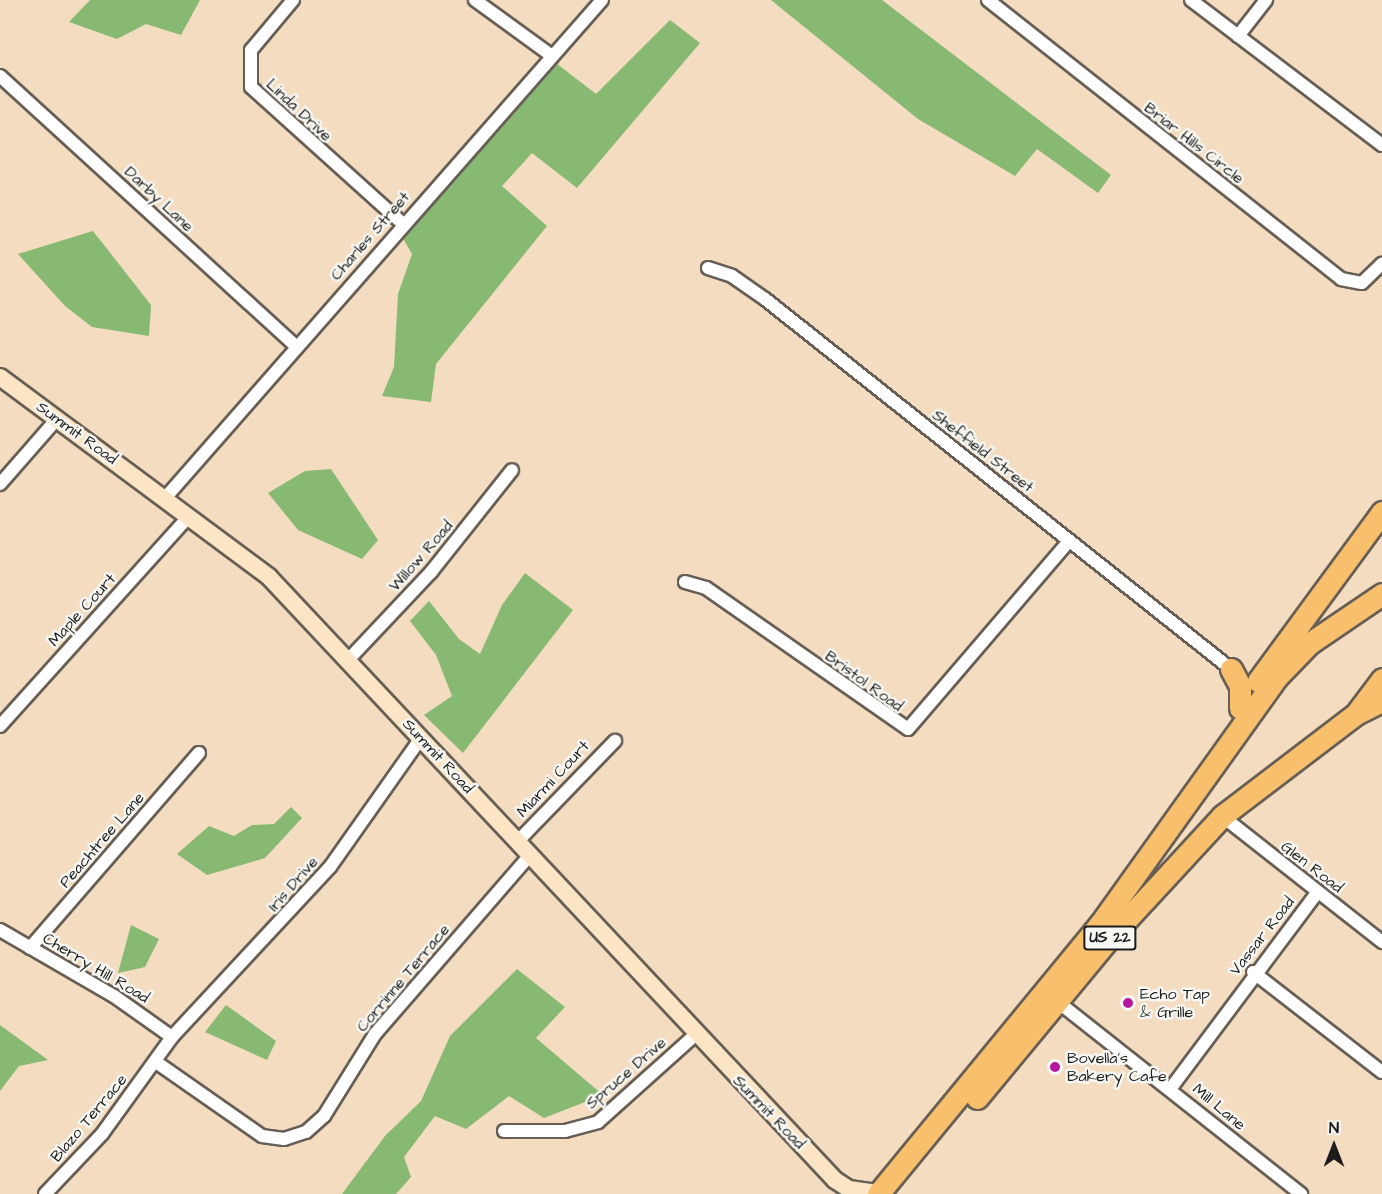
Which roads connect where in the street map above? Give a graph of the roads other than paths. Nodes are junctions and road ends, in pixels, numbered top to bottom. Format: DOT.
graph roads {
  1 [pos="292,0"];
  2 [pos="475,0"];
  3 [pos="602,0"];
  4 [pos="988,0"];
  5 [pos="1191,0"];
  6 [pos="1266,0"];
  7 [pos="1238,36"];
  8 [pos="552,56"];
  9 [pos="0,76"];
  10 [pos="1382,145"];
  11 [pos="403,224"];
  12 [pos="1382,264"];
  13 [pos="708,268"];
  14 [pos="296,346"];
  15 [pos="0,377"];
  16 [pos="57,419"];
  17 [pos="512,470"];
  18 [pos="0,484"];
  19 [pos="166,497"];
  20 [pos="1382,512"];
  21 [pos="189,516"];
  22 [pos="1069,541"];
  23 [pos="685,582"];
  24 [pos="1382,594"];
  25 [pos="349,659"];
  26 [pos="1268,667"];
  27 [pos="1231,669"];
  28 [pos="1382,679"];
  29 [pos="1382,701"];
  30 [pos="1240,708"];
  31 [pos="1356,714"];
  32 [pos="0,726"];
  33 [pos="421,738"];
  34 [pos="615,741"];
  35 [pos="199,753"];
  36 [pos="1181,807"];
  37 [pos="1222,816"];
  38 [pos="517,842"];
  39 [pos="530,855"];
  40 [pos="1317,893"];
  41 [pos="0,930"];
  42 [pos="1382,942"];
  43 [pos="30,948"];
  44 [pos="1253,972"];
  45 [pos="1058,1002"];
  46 [pos="695,1035"];
  47 [pos="172,1037"];
  48 [pos="156,1062"];
  49 [pos="1382,1072"];
  50 [pos="1171,1088"];
  51 [pos="504,1131"];
  52 [pos="838,1187"];
  53 [pos="45,1194"];
  54 [pos="884,1194"];
  55 [pos="1301,1194"];
  1 -- 11 [label="street, Linda Drive"];
  2 -- 8 [label="street"];
  3 -- 8 [label="street, Charles Street"];
  4 -- 12 [label="street, Briar Hills Circle"];
  5 -- 7 [label="street"];
  6 -- 7 [label="street"];
  7 -- 10 [label="street"];
  8 -- 11 [label="street, Charles Street"];
  9 -- 14 [label="street, Darby Lane"];
  11 -- 14 [label="street, Charles Street"];
  13 -- 22 [label="street, Sheffield Street"];
  14 -- 19 [label="street, Charles Street"];
  15 -- 16 [label="main road, Summit Road"];
  16 -- 18 [label="street"];
  16 -- 19 [label="main road, Summit Road"];
  17 -- 25 [label="street, Willow Road"];
  19 -- 21 [label="main road, Summit Road"];
  20 -- 26 [label="highway"];
  21 -- 25 [label="main road, Summit Road"];
  21 -- 32 [label="street, Maple Court"];
  22 -- 23 [label="street, Bristol Road"];
  22 -- 27 [label="street, Sheffield Street"];
  24 -- 36 [label="highway, US 22"];
  25 -- 33 [label="main road, Summit Road"];
  26 -- 27 [label="highway"];
  26 -- 30 [label="highway"];
  27 -- 30 [label="highway"];
  28 -- 31 [label="highway"];
  29 -- 31 [label="highway, US 22"];
  30 -- 36 [label="highway"];
  31 -- 37 [label="highway, US 22"];
  33 -- 38 [label="main road, Summit Road"];
  33 -- 47 [label="street, Iris Drive"];
  34 -- 38 [label="street, Miarmi Court"];
  35 -- 43 [label="street, Peachtree Lane"];
  36 -- 54 [label="highway, US 22"];
  37 -- 40 [label="street, Glen Road"];
  37 -- 45 [label="highway, US 22"];
  38 -- 39 [label="main road, Summit Road"];
  39 -- 46 [label="main road, Summit Road"];
  39 -- 48 [label="street, Corrinne Terrace"];
  40 -- 42 [label="street, Glen Road"];
  40 -- 44 [label="street, Vassar Road"];
  41 -- 43 [label="street, Cherry Hill Road"];
  43 -- 47 [label="street, Cherry Hill Road"];
  44 -- 49 [label="street"];
  44 -- 50 [label="street, Vassar Road"];
  45 -- 50 [label="street, Mill Lane"];
  45 -- 54 [label="highway, US 22"];
  46 -- 51 [label="street, Spruce Drive"];
  46 -- 52 [label="main road, Summit Road"];
  47 -- 48 [label="street, Iris Drive"];
  48 -- 53 [label="street, Blazo Terrace"];
  50 -- 55 [label="street, Mill Lane"];
  52 -- 54 [label="main road, Summit Road"];
}
